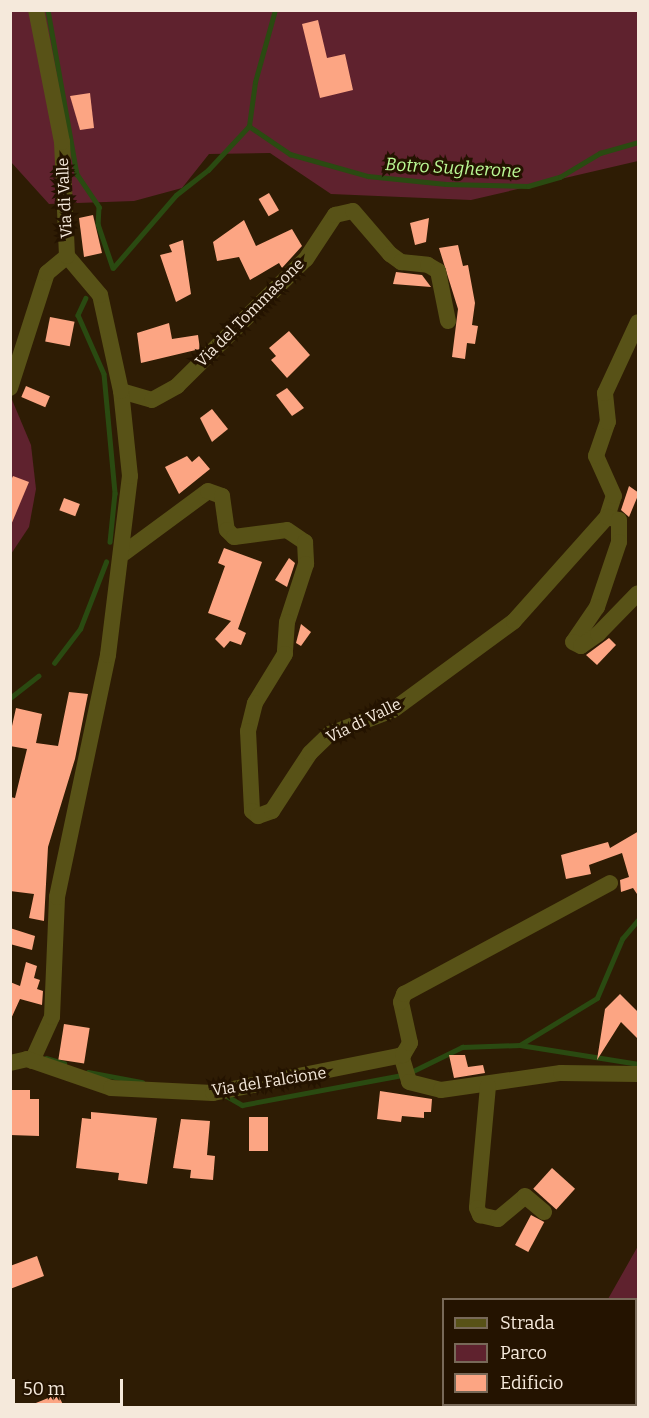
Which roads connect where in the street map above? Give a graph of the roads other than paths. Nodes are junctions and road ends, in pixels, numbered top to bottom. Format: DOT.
graph roads {
  1 [pos="36,10"];
  2 [pos="67,256"];
  3 [pos="448,321"];
  4 [pos="639,322"];
  5 [pos="10,388"];
  6 [pos="121,391"];
  7 [pos="607,517"];
  8 [pos="124,553"];
  9 [pos="639,593"];
  10 [pos="610,883"];
  11 [pos="35,1055"];
  12 [pos="402,1059"];
  13 [pos="10,1063"];
  14 [pos="639,1074"];
  15 [pos="488,1086"];
  16 [pos="544,1212"];
  1 -- 2 [label="street, Via di Valle"];
  2 -- 5 [label="street"];
  2 -- 6 [label="street, Via di Valle"];
  3 -- 6 [label="street, Via del Tommasone"];
  4 -- 7 [label="street"];
  6 -- 8 [label="street, Via di Valle"];
  7 -- 8 [label="street, Via di Valle"];
  7 -- 9 [label="street"];
  8 -- 11 [label="street, Via di Valle"];
  10 -- 12 [label="street"];
  11 -- 12 [label="street, Via del Falcione"];
  11 -- 13 [label="street"];
  12 -- 15 [label="street"];
  14 -- 15 [label="street"];
  15 -- 16 [label="street"];
}
